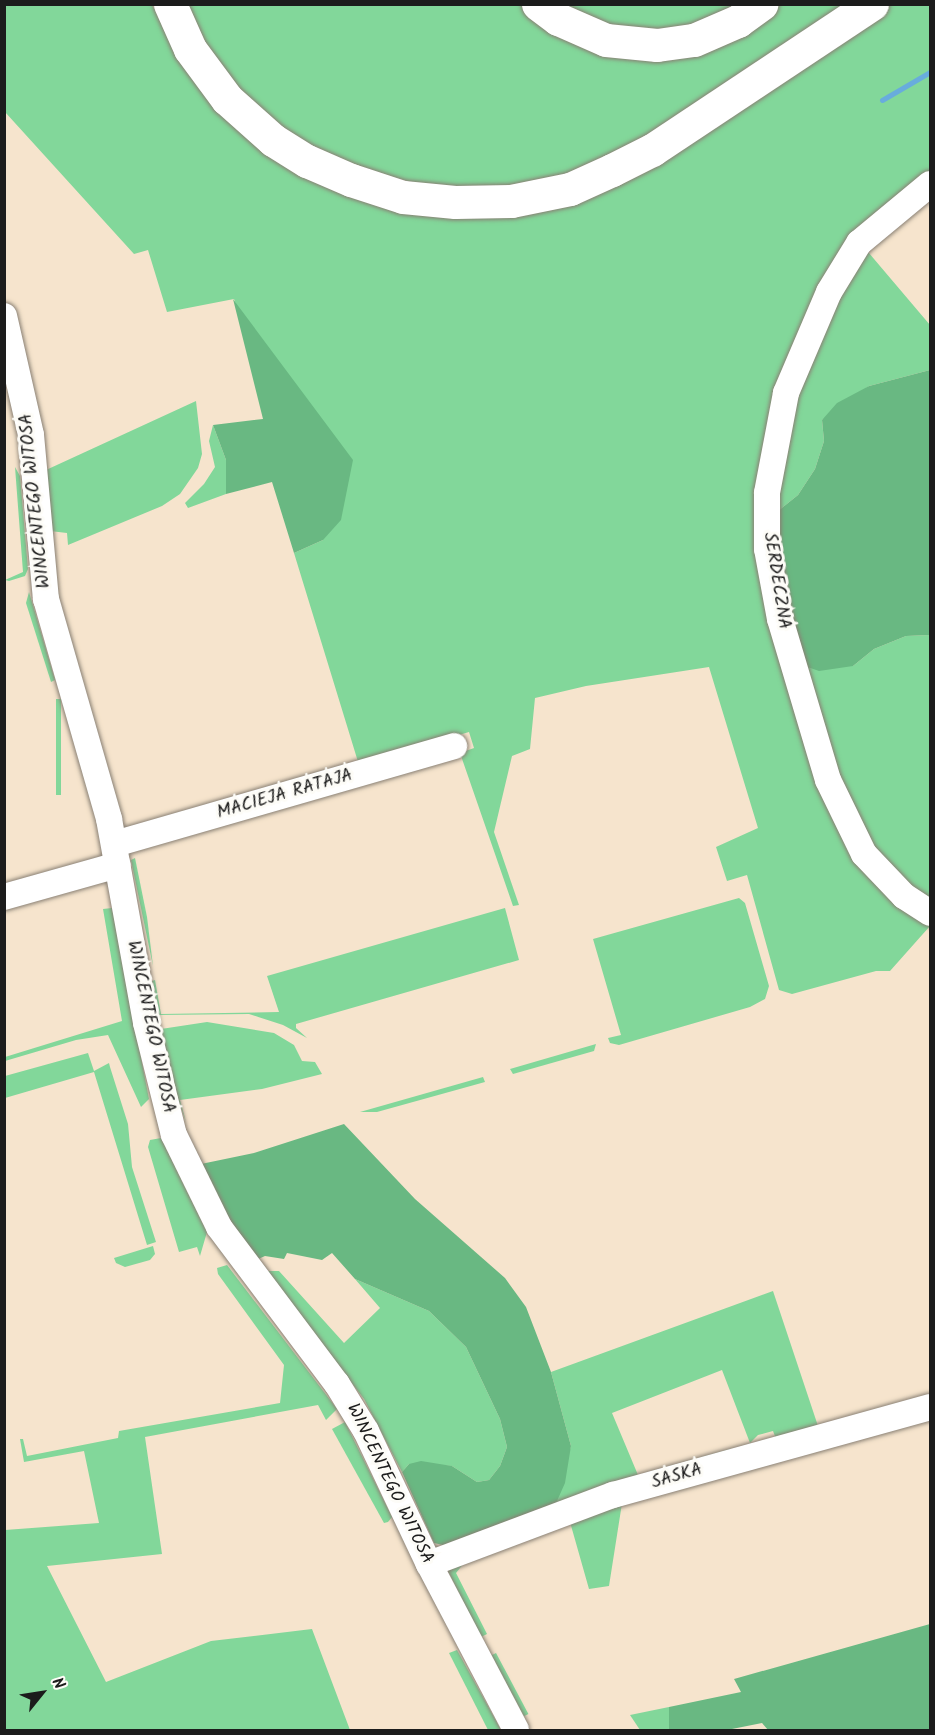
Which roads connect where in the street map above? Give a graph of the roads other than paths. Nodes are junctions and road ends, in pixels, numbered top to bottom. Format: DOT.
graph roads {
  1 [pos="170,4"];
  2 [pos="538,4"];
  3 [pos="760,4"];
  4 [pos="872,4"];
  5 [pos="930,184"];
  6 [pos="4,316"];
  7 [pos="454,746"];
  8 [pos="117,855"];
  9 [pos="4,897"];
  10 [pos="930,913"];
  11 [pos="930,1407"];
  12 [pos="429,1564"];
  13 [pos="516,1731"];
  1 -- 4 [label="highway"];
  2 -- 3 [label="highway"];
  5 -- 10 [label="street, SERDECZNA"];
  6 -- 8 [label="street, WINCENTEGO WITOSA"];
  7 -- 8 [label="street, MACIEJA RATAJA"];
  8 -- 9 [label="street, MACIEJA RATAJA"];
  8 -- 12 [label="street, WINCENTEGO WITOSA"];
  11 -- 12 [label="street, SASKA"];
  12 -- 13 [label="street, WINCENTEGO WITOSA"];
}
